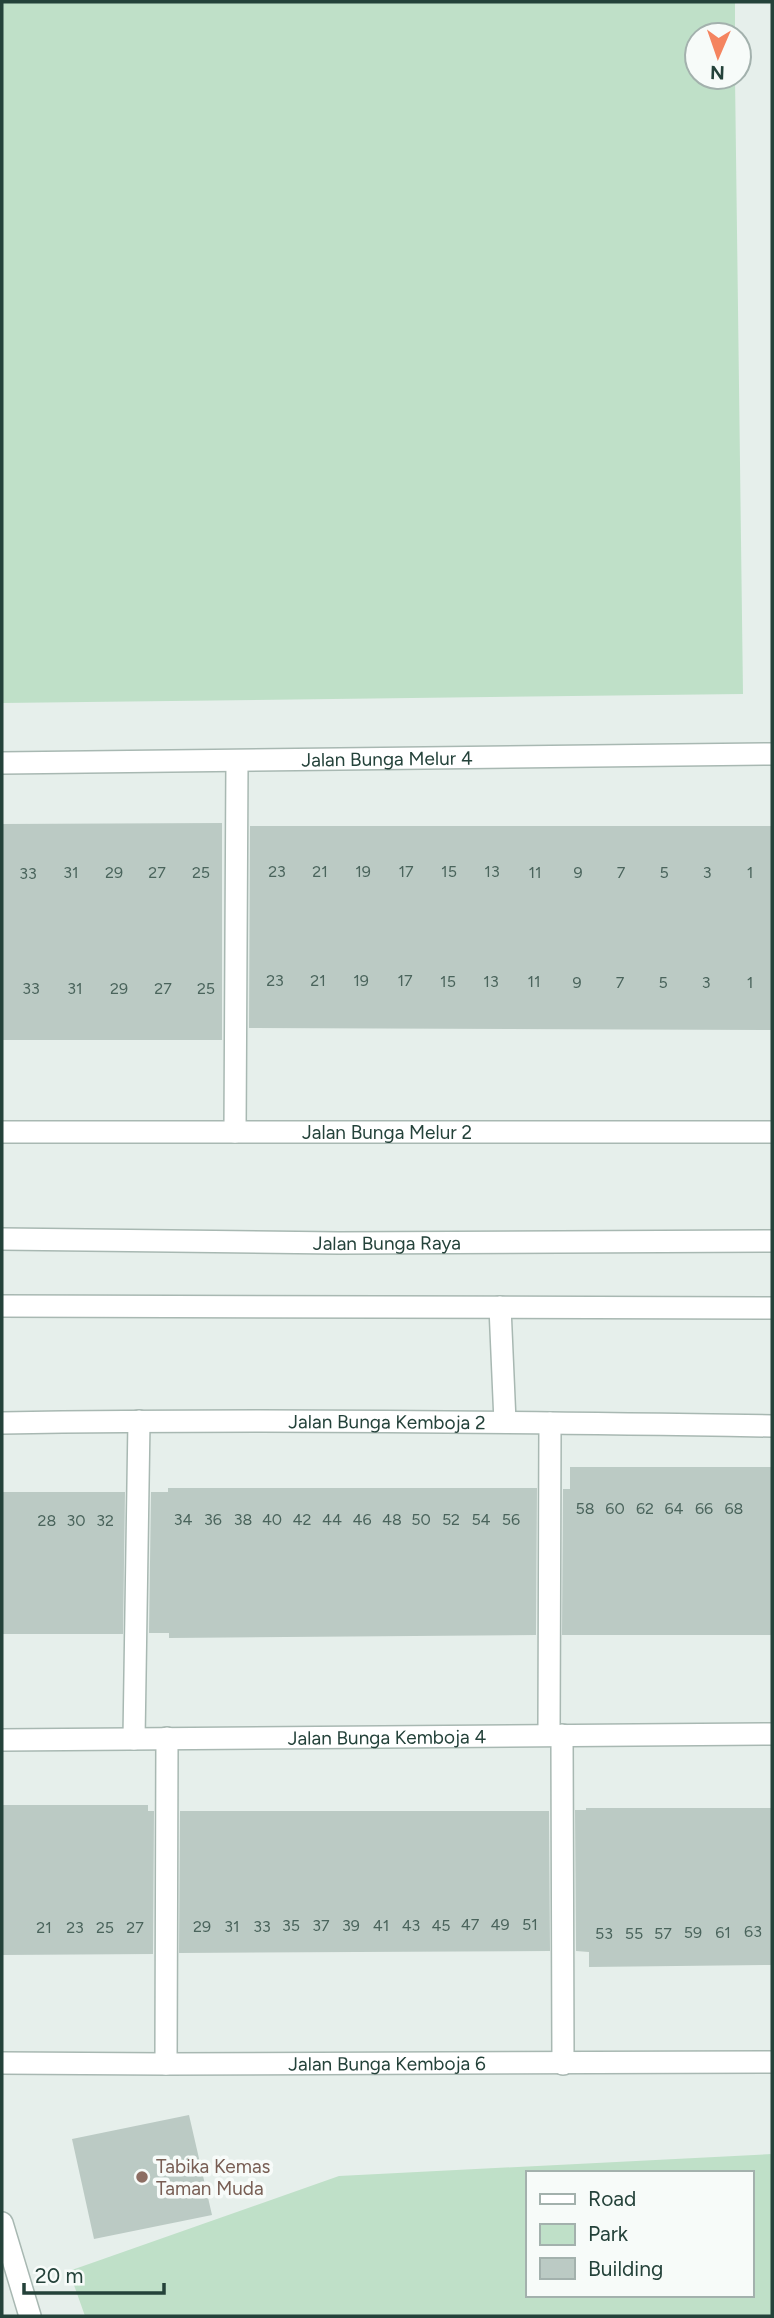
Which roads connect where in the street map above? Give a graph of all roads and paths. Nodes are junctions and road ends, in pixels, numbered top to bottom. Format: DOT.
graph roads {
  1 [pos="772,754"];
  2 [pos="237,761"];
  3 [pos="2,763"];
  4 [pos="2,1132"];
  5 [pos="235,1132"];
  6 [pos="772,1132"];
  7 [pos="2,1239"];
  8 [pos="772,1241"];
  9 [pos="2,1306"];
  10 [pos="500,1307"];
  11 [pos="772,1308"];
  12 [pos="139,1421"];
  13 [pos="505,1422"];
  14 [pos="2,1423"];
  15 [pos="550,1423"];
  16 [pos="772,1426"];
  17 [pos="772,1734"];
  18 [pos="555,1735"];
  19 [pos="134,1738"];
  20 [pos="167,1738"];
  21 [pos="2,1740"];
  22 [pos="2,2063"];
  23 [pos="772,2063"];
  24 [pos="166,2064"];
  25 [pos="563,2064"];
  26 [pos="2,2223"];
  27 [pos="30,2316"];
  1 -- 2 [label="street, Jalan Bunga Melur 4"];
  2 -- 3 [label="street, Jalan Bunga Melur 4"];
  2 -- 5 [label="street"];
  4 -- 5 [label="street, Jalan Bunga Melur 2"];
  5 -- 6 [label="street, Jalan Bunga Melur 2"];
  7 -- 8 [label="street, Jalan Bunga Raya"];
  9 -- 10 [label="street"];
  10 -- 11 [label="street"];
  10 -- 13 [label="street"];
  12 -- 13 [label="street, Jalan Bunga Kemboja 2"];
  12 -- 14 [label="street, Jalan Bunga Kemboja 2"];
  12 -- 19 [label="street"];
  13 -- 15 [label="street, Jalan Bunga Kemboja 2"];
  15 -- 16 [label="street, Jalan Bunga Kemboja 2"];
  15 -- 18 [label="street"];
  17 -- 18 [label="street, Jalan Bunga Kemboja 4"];
  18 -- 20 [label="street, Jalan Bunga Kemboja 4"];
  18 -- 25 [label="street"];
  19 -- 20 [label="street, Jalan Bunga Kemboja 4"];
  19 -- 21 [label="street, Jalan Bunga Kemboja 4"];
  20 -- 24 [label="street"];
  22 -- 24 [label="street, Jalan Bunga Kemboja 6"];
  23 -- 25 [label="street, Jalan Bunga Kemboja 6"];
  24 -- 25 [label="street, Jalan Bunga Kemboja 6"];
  26 -- 27 [label="street"];
}
